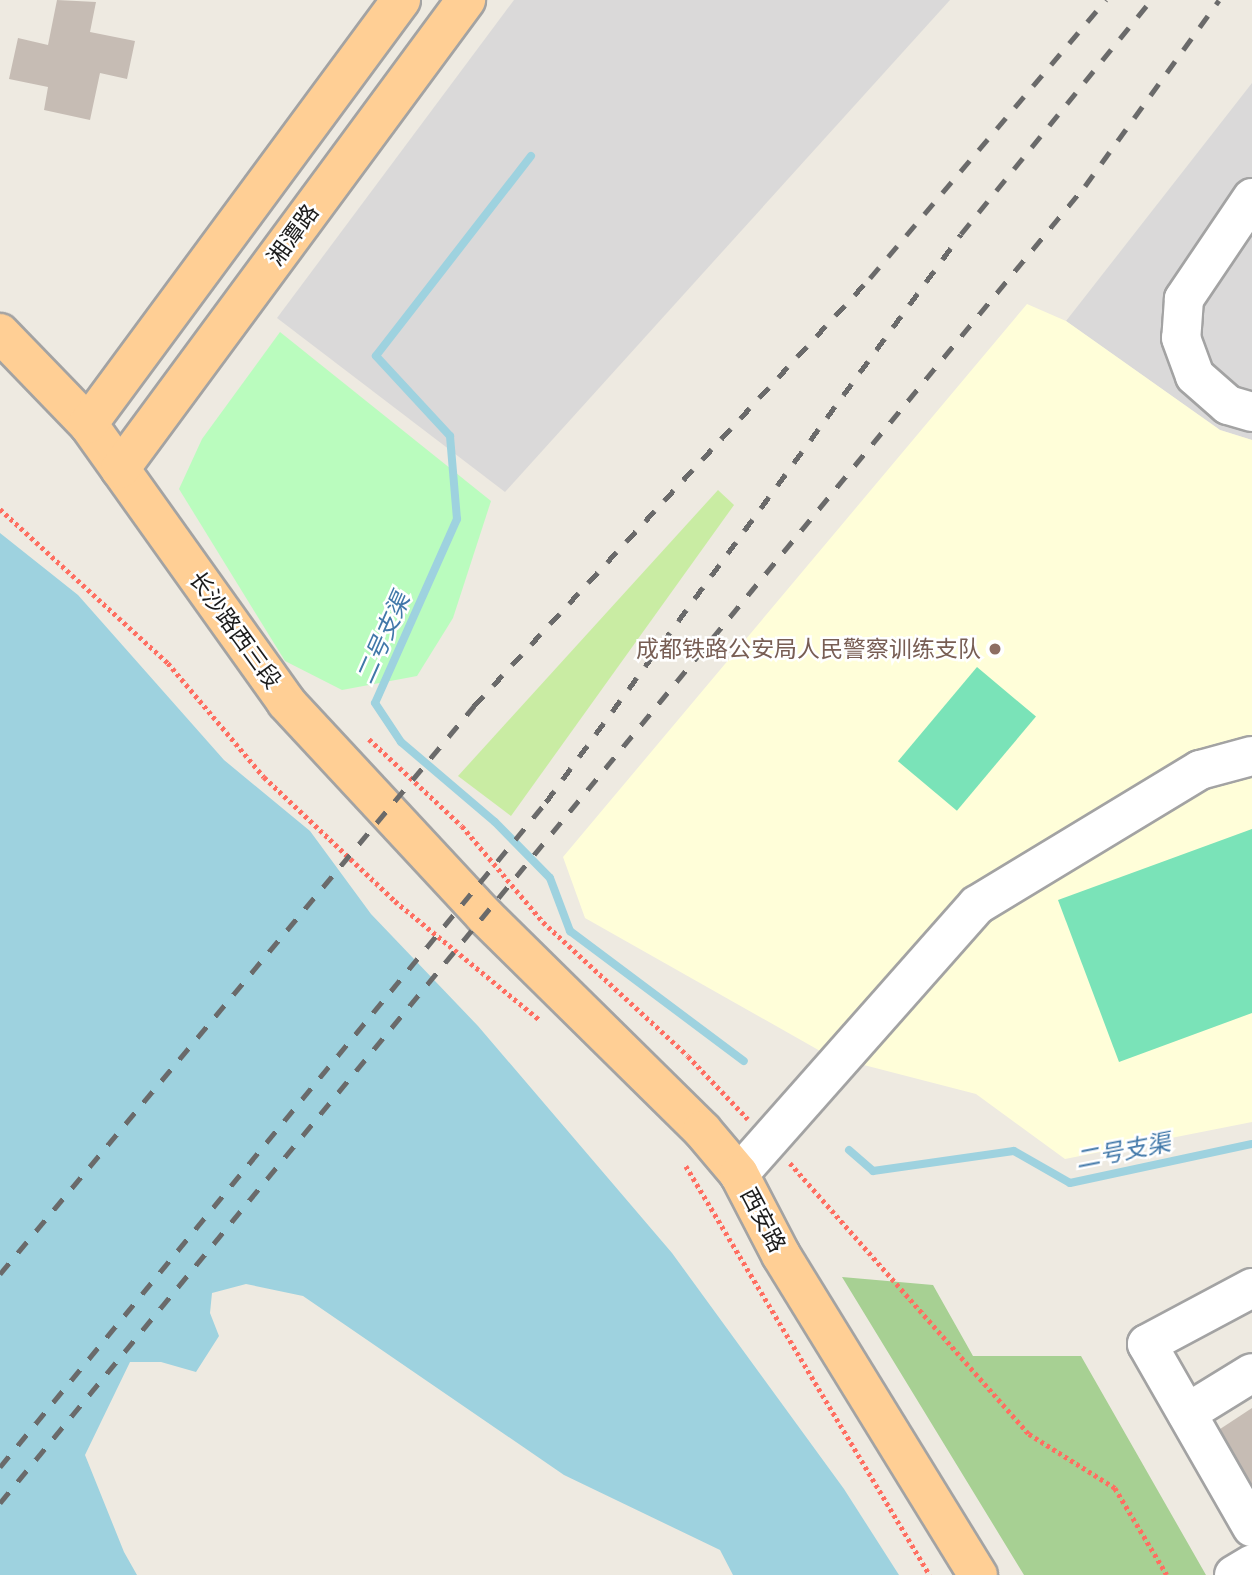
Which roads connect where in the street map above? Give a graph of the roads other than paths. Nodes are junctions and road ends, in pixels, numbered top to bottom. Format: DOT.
graph roads {
  1 [pos="401,0"];
  2 [pos="466,0"];
  3 [pos="1252,198"];
  4 [pos="0,333"];
  5 [pos="1252,412"];
  6 [pos="88,424"];
  7 [pos="120,469"];
  8 [pos="1252,756"];
  9 [pos="484,915"];
  10 [pos="739,1174"];
  11 [pos="1252,1288"];
  12 [pos="1252,1373"];
  13 [pos="1186,1413"];
  14 [pos="1252,1527"];
  15 [pos="1252,1564"];
  16 [pos="978,1575"];
  17 [pos="1234,1575"];
  1 -- 6 [label="main road"];
  2 -- 7 [label="main road, 湘潭路"];
  3 -- 5 [label="lane"];
  4 -- 6 [label="main road, 长沙路西三段"];
  6 -- 7 [label="main road, 长沙路西三段"];
  7 -- 9 [label="main road, 长沙路西三段"];
  8 -- 10 [label="lane"];
  9 -- 10 [label="main road, 西安路"];
  10 -- 16 [label="main road, 西安路"];
  11 -- 13 [label="lane"];
  12 -- 13 [label="lane"];
  13 -- 14 [label="lane"];
  15 -- 17 [label="lane"];
}
